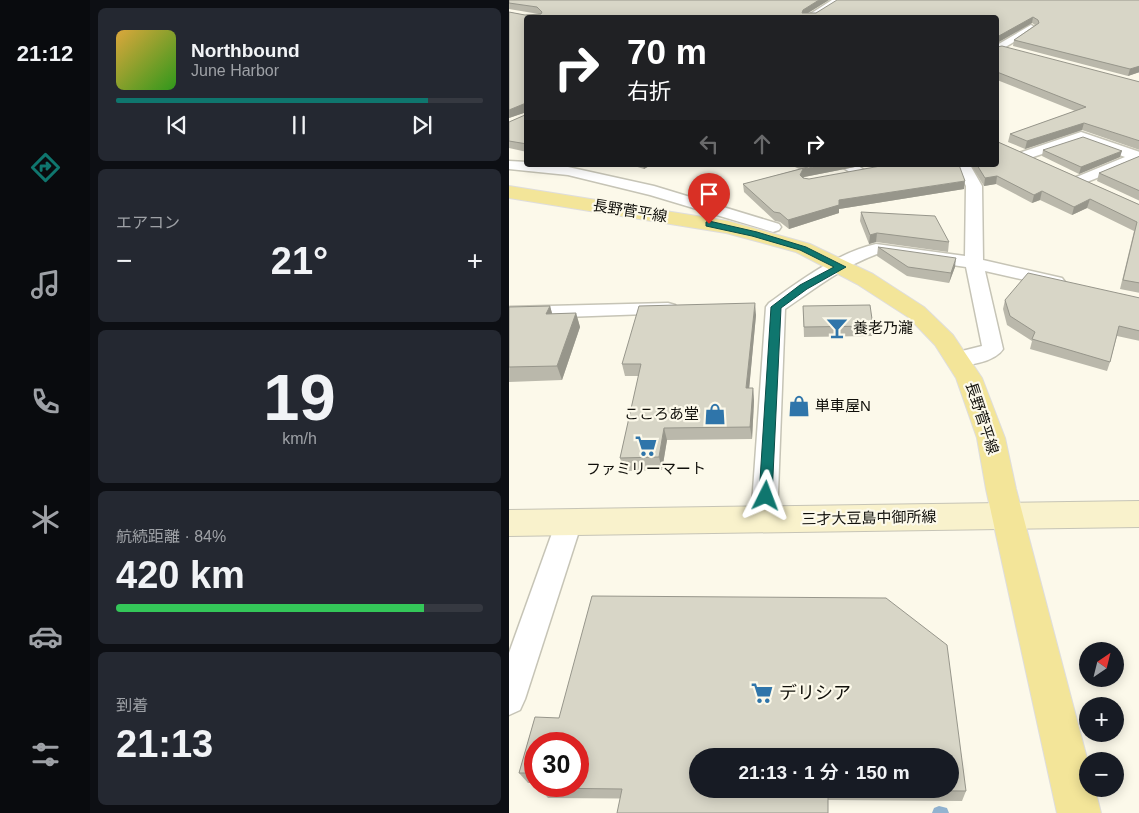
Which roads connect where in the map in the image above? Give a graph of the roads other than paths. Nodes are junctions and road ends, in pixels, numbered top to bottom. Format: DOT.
graph roads {
  1 [pos="838,0"];
  2 [pos="813,15"];
  3 [pos="1031,28"];
  4 [pos="999,47"];
  5 [pos="999,48"];
  6 [pos="1017,52"];
  7 [pos="1138,157"];
  8 [pos="1039,163"];
  9 [pos="509,165"];
  10 [pos="524,167"];
  11 [pos="529,167"];
  12 [pos="850,167"];
  13 [pos="964,167"];
  14 [pos="879,169"];
  15 [pos="861,172"];
  16 [pos="1063,174"];
  17 [pos="835,177"];
  18 [pos="1079,181"];
  19 [pos="1096,189"];
  20 [pos="509,192"];
  21 [pos="773,227"];
  22 [pos="973,263"];
  23 [pos="841,267"];
  24 [pos="1075,286"];
  25 [pos="687,309"];
  26 [pos="509,313"];
  27 [pos="957,359"];
  28 [pos="1139,514"];
  29 [pos="1008,517"];
  30 [pos="764,519"];
  31 [pos="509,522"];
  32 [pos="569,522"];
  33 [pos="509,699"];
  34 [pos="1079,813"];
  1 -- 2 [label="street"];
  3 -- 4 [label="street"];
  5 -- 6 [label="street"];
  7 -- 8 [label="street"];
  7 -- 18 [label="street"];
  9 -- 10 [label="street"];
  11 -- 21 [label="street"];
  12 -- 15 [label="street"];
  13 -- 22 [label="street"];
  14 -- 15 [label="street"];
  15 -- 17 [label="street"];
  16 -- 18 [label="street"];
  18 -- 19 [label="street"];
  20 -- 23 [label="main road, 長野菅平線"];
  22 -- 23 [label="street"];
  22 -- 24 [label="street"];
  22 -- 27 [label="street"];
  23 -- 27 [label="main road, 長野菅平線"];
  23 -- 30 [label="street"];
  25 -- 26 [label="street"];
  27 -- 29 [label="main road, 長野菅平線"];
  28 -- 29 [label="main road, 三才大豆島中御所線"];
  29 -- 30 [label="main road, 三才大豆島中御所線"];
  29 -- 34 [label="main road, 長野菅平線"];
  30 -- 32 [label="main road, 三才大豆島中御所線"];
  31 -- 32 [label="main road, 三才大豆島中御所線"];
  32 -- 33 [label="street"];
}
